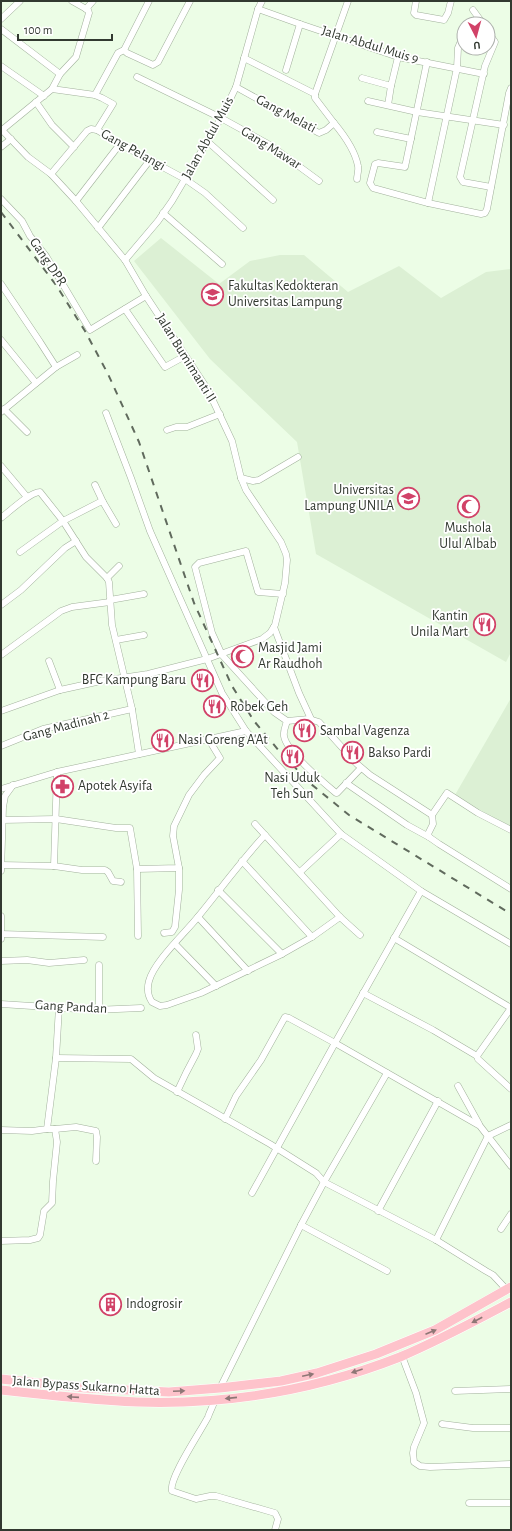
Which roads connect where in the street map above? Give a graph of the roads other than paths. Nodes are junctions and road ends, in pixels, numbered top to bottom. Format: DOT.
graph roads {
  1 [pos="20,1"];
  2 [pos="72,1"];
  3 [pos="93,1"];
  4 [pos="149,1"];
  5 [pos="190,1"];
  6 [pos="348,1"];
  7 [pos="416,1"];
  8 [pos="451,1"];
  9 [pos="81,3"];
  10 [pos="259,3"];
  11 [pos="86,9"];
  12 [pos="473,10"];
  13 [pos="476,16"];
  14 [pos="1,19"];
  15 [pos="300,24"];
  16 [pos="1,29"];
  17 [pos="335,36"];
  18 [pos="124,50"];
  19 [pos="458,56"];
  20 [pos="489,56"];
  21 [pos="398,57"];
  22 [pos="244,58"];
  23 [pos="427,62"];
  24 [pos="1,66"];
  25 [pos="457,68"];
  26 [pos="286,70"];
  27 [pos="60,74"];
  28 [pos="484,74"];
  29 [pos="137,77"];
  30 [pos="362,78"];
  31 [pos="391,86"];
  32 [pos="236,87"];
  33 [pos="511,88"];
  34 [pos="52,89"];
  35 [pos="315,94"];
  36 [pos="44,96"];
  37 [pos="95,96"];
  38 [pos="368,101"];
  39 [pos="36,102"];
  40 [pos="388,105"];
  41 [pos="417,112"];
  42 [pos="446,116"];
  43 [pos="221,118"];
  44 [pos="473,120"];
  45 [pos="334,123"];
  46 [pos="504,125"];
  47 [pos="2,130"];
  48 [pos="97,130"];
  49 [pos="377,132"];
  50 [pos="11,139"];
  51 [pos="411,139"];
  52 [pos="207,141"];
  53 [pos="120,144"];
  54 [pos="1,147"];
  55 [pos="74,147"];
  56 [pos="150,160"];
  57 [pos="50,174"];
  58 [pos="185,179"];
  59 [pos="357,179"];
  60 [pos="319,181"];
  61 [pos="491,187"];
  62 [pos="1,199"];
  63 [pos="273,200"];
  64 [pos="76,201"];
  65 [pos="428,203"];
  66 [pos="163,213"];
  67 [pos="98,228"];
  68 [pos="243,228"];
  69 [pos="125,260"];
  70 [pos="222,264"];
  71 [pos="1,284"];
  72 [pos="146,296"];
  73 [pos="125,309"];
  74 [pos="1,340"];
  75 [pos="77,355"];
  76 [pos="185,356"];
  77 [pos="56,367"];
  78 [pos="36,383"];
  79 [pos="2,410"];
  80 [pos="106,413"];
  81 [pos="220,414"];
  82 [pos="167,430"];
  83 [pos="27,432"];
  84 [pos="298,457"];
  85 [pos="1,466"];
  86 [pos="241,478"];
  87 [pos="95,485"];
  88 [pos="27,497"];
  89 [pos="103,502"];
  90 [pos="1,518"];
  91 [pos="63,521"];
  92 [pos="116,524"];
  93 [pos="76,541"];
  94 [pos="20,552"];
  95 [pos="119,566"];
  96 [pos="107,578"];
  97 [pos="144,594"];
  98 [pos="283,594"];
  99 [pos="110,601"];
  100 [pos="1,605"];
  101 [pos="274,627"];
  102 [pos="144,634"];
  103 [pos="116,640"];
  104 [pos="1,655"];
  105 [pos="222,655"];
  106 [pos="208,659"];
  107 [pos="49,661"];
  108 [pos="124,678"];
  109 [pos="60,690"];
  110 [pos="132,709"];
  111 [pos="1,711"];
  112 [pos="311,719"];
  113 [pos="287,721"];
  114 [pos="246,731"];
  115 [pos="209,740"];
  116 [pos="1,746"];
  117 [pos="139,754"];
  118 [pos="362,768"];
  119 [pos="57,772"];
  120 [pos="346,783"];
  121 [pos="14,784"];
  122 [pos="1,789"];
  123 [pos="432,815"];
  124 [pos="56,819"];
  125 [pos="2,820"];
  126 [pos="255,824"];
  127 [pos="511,830"];
  128 [pos="341,834"];
  129 [pos="265,835"];
  130 [pos="428,836"];
  131 [pos="1,854"];
  132 [pos="242,861"];
  133 [pos="1,865"];
  134 [pos="54,866"];
  135 [pos="178,868"];
  136 [pos="137,870"];
  137 [pos="1,871"];
  138 [pos="300,872"];
  139 [pos="121,882"];
  140 [pos="511,889"];
  141 [pos="218,890"];
  142 [pos="421,891"];
  143 [pos="1,916"];
  144 [pos="198,917"];
  145 [pos="340,917"];
  146 [pos="164,933"];
  147 [pos="1,934"];
  148 [pos="360,935"];
  149 [pos="103,936"];
  150 [pos="138,936"];
  151 [pos="312,937"];
  152 [pos="394,938"];
  153 [pos="1,940"];
  154 [pos="175,944"];
  155 [pos="511,944"];
  156 [pos="282,954"];
  157 [pos="84,960"];
  158 [pos="1,961"];
  159 [pos="99,966"];
  160 [pos="248,971"];
  161 [pos="216,986"];
  162 [pos="363,992"];
  163 [pos="1,1004"];
  164 [pos="58,1007"];
  165 [pos="141,1008"];
  166 [pos="511,1008"];
  167 [pos="98,1010"];
  168 [pos="196,1035"];
  169 [pos="335,1042"];
  170 [pos="477,1056"];
  171 [pos="56,1058"];
  172 [pos="387,1073"];
  173 [pos="458,1086"];
  174 [pos="511,1089"];
  175 [pos="177,1092"];
  176 [pos="438,1101"];
  177 [pos="225,1119"];
  178 [pos="511,1125"];
  179 [pos="480,1126"];
  180 [pos="47,1129"];
  181 [pos="55,1129"];
  182 [pos="1,1130"];
  183 [pos="488,1136"];
  184 [pos="277,1148"];
  185 [pos="96,1161"];
  186 [pos="511,1166"];
  187 [pos="324,1182"];
  188 [pos="252,1193"];
  189 [pos="378,1211"];
  190 [pos="511,1214"];
  191 [pos="301,1225"];
  192 [pos="501,1229"];
  193 [pos="436,1240"];
  194 [pos="1,1241"];
  195 [pos="387,1271"];
  196 [pos="509,1289"];
  197 [pos="511,1302"];
  198 [pos="384,1351"];
  199 [pos="402,1356"];
  200 [pos="387,1361"];
  201 [pos="1,1379"];
  202 [pos="14,1380"];
  203 [pos="30,1382"];
  204 [pos="220,1388"];
  205 [pos="511,1389"];
  206 [pos="1,1390"];
  207 [pos="455,1390"];
  208 [pos="14,1392"];
  209 [pos="29,1393"];
  210 [pos="215,1400"];
  211 [pos="442,1424"];
  212 [pos="511,1428"];
  213 [pos="511,1464"];
  214 [pos="469,1503"];
  215 [pos="511,1503"];
  216 [pos="275,1530"];
  1 -- 14 [label="street"];
  2 -- 9 [label="street"];
  3 -- 11 [label="street"];
  4 -- 18 [label="street"];
  5 -- 18 [label="street"];
  6 -- 17 [label="street"];
  7 -- 8 [label="street"];
  9 -- 11 [label="street"];
  10 -- 15 [label="street, Jalan Abdul Muis 9"];
  10 -- 22 [label="street, Jalan Abdul Muis"];
  11 -- 27 [label="street"];
  12 -- 13 [label="street"];
  15 -- 17 [label="street, Jalan Abdul Muis 9"];
  15 -- 26 [label="street"];
  16 -- 27 [label="street"];
  17 -- 21 [label="street, Jalan Abdul Muis 9"];
  17 -- 35 [label="street"];
  18 -- 37 [label="street"];
  19 -- 25 [label="street"];
  20 -- 28 [label="street"];
  21 -- 23 [label="street, Jalan Abdul Muis 9"];
  21 -- 31 [label="street"];
  22 -- 32 [label="street, Jalan Abdul Muis"];
  22 -- 35 [label="street"];
  23 -- 25 [label="street, Jalan Abdul Muis 9"];
  23 -- 41 [label="street"];
  24 -- 36 [label="street"];
  25 -- 28 [label="street, Jalan Abdul Muis 9"];
  25 -- 42 [label="street"];
  27 -- 34 [label="street"];
  28 -- 44 [label="street"];
  29 -- 43 [label="street, Gang Mawar"];
  30 -- 31 [label="street"];
  31 -- 40 [label="street"];
  32 -- 43 [label="street, Jalan Abdul Muis"];
  32 -- 45 [label="street, Gang Melati"];
  33 -- 46 [label="street"];
  34 -- 36 [label="street"];
  34 -- 37 [label="street"];
  35 -- 45 [label="street, Gang Melati"];
  36 -- 39 [label="street"];
  37 -- 48 [label="street"];
  38 -- 40 [label="street"];
  39 -- 47 [label="street"];
  39 -- 55 [label="street"];
  40 -- 41 [label="street"];
  41 -- 42 [label="street"];
  41 -- 51 [label="street"];
  42 -- 44 [label="street"];
  42 -- 65 [label="street"];
  43 -- 52 [label="street, Jalan Abdul Muis"];
  43 -- 60 [label="street, Gang Mawar"];
  44 -- 46 [label="street"];
  44 -- 61 [label="street"];
  45 -- 59 [label="street, Gang Melati"];
  46 -- 61 [label="street"];
  47 -- 50 [label="street, Jalan Bumimanti II"];
  48 -- 53 [label="street, Gang Pelangi"];
  48 -- 55 [label="street, Gang Pelangi"];
  49 -- 51 [label="street"];
  50 -- 54 [label="street"];
  50 -- 57 [label="street, Jalan Bumimanti II"];
  51 -- 65 [label="street"];
  52 -- 58 [label="street, Jalan Abdul Muis"];
  52 -- 63 [label="street"];
  53 -- 56 [label="street, Gang Pelangi"];
  53 -- 64 [label="street"];
  55 -- 57 [label="street, Gang Pelangi"];
  56 -- 58 [label="street, Gang Pelangi"];
  56 -- 67 [label="street"];
  57 -- 64 [label="street, Jalan Bumimanti II"];
  58 -- 66 [label="street, Jalan Abdul Muis"];
  58 -- 68 [label="street, Gang Pelangi"];
  61 -- 65 [label="street"];
  62 -- 73 [label="street, Gang DPR"];
  64 -- 67 [label="street, Jalan Bumimanti II"];
  66 -- 69 [label="street, Jalan Abdul Muis"];
  66 -- 70 [label="street"];
  67 -- 69 [label="street, Jalan Bumimanti II"];
  69 -- 72 [label="street, Jalan Bumimanti II"];
  71 -- 77 [label="street"];
  72 -- 73 [label="street"];
  72 -- 76 [label="street, Jalan Bumimanti II"];
  73 -- 76 [label="street"];
  74 -- 78 [label="street"];
  75 -- 77 [label="street"];
  76 -- 81 [label="street, Jalan Bumimanti II"];
  77 -- 78 [label="street"];
  78 -- 79 [label="street"];
  79 -- 83 [label="street"];
  80 -- 106 [label="street"];
  81 -- 82 [label="street"];
  81 -- 86 [label="street, Jalan Bumimanti II"];
  84 -- 86 [label="street"];
  85 -- 88 [label="street"];
  86 -- 98 [label="street, Jalan Bumimanti II"];
  87 -- 89 [label="street"];
  88 -- 90 [label="street"];
  88 -- 91 [label="street"];
  89 -- 91 [label="street"];
  89 -- 92 [label="street"];
  91 -- 93 [label="street"];
  91 -- 94 [label="street"];
  93 -- 96 [label="street"];
  93 -- 100 [label="street"];
  95 -- 96 [label="street"];
  96 -- 99 [label="street"];
  97 -- 99 [label="street"];
  98 -- 101 [label="street, Jalan Bumimanti II"];
  98 -- 105 [label="street"];
  99 -- 103 [label="street"];
  99 -- 104 [label="street"];
  101 -- 105 [label="street"];
  101 -- 112 [label="street"];
  102 -- 103 [label="street"];
  103 -- 108 [label="street"];
  105 -- 106 [label="street"];
  105 -- 113 [label="street"];
  106 -- 108 [label="street"];
  106 -- 114 [label="street"];
  107 -- 109 [label="street"];
  108 -- 109 [label="street"];
  108 -- 110 [label="street"];
  109 -- 111 [label="street"];
  110 -- 116 [label="street, Gang Madinah 2"];
  110 -- 117 [label="street"];
  112 -- 113 [label="street"];
  112 -- 118 [label="street"];
  113 -- 120 [label="street"];
  114 -- 115 [label="street"];
  114 -- 128 [label="street"];
  115 -- 117 [label="street"];
  115 -- 135 [label="street"];
  117 -- 119 [label="street"];
  118 -- 120 [label="street"];
  118 -- 123 [label="street"];
  119 -- 121 [label="street"];
  119 -- 124 [label="street"];
  120 -- 130 [label="street"];
  121 -- 122 [label="street"];
  121 -- 125 [label="street"];
  123 -- 127 [label="street"];
  123 -- 130 [label="street"];
  124 -- 125 [label="street"];
  124 -- 134 [label="street"];
  124 -- 136 [label="street"];
  125 -- 131 [label="street"];
  126 -- 129 [label="street"];
  128 -- 138 [label="street"];
  128 -- 142 [label="street"];
  129 -- 132 [label="street"];
  129 -- 138 [label="street"];
  130 -- 140 [label="street"];
  131 -- 133 [label="street"];
  132 -- 141 [label="street"];
  132 -- 151 [label="street"];
  133 -- 134 [label="street"];
  133 -- 137 [label="street"];
  134 -- 139 [label="street"];
  135 -- 136 [label="street"];
  135 -- 146 [label="street"];
  136 -- 150 [label="street"];
  138 -- 145 [label="street"];
  141 -- 144 [label="street"];
  141 -- 156 [label="street"];
  142 -- 152 [label="street"];
  142 -- 155 [label="street"];
  143 -- 147 [label="street"];
  144 -- 154 [label="street"];
  144 -- 160 [label="street"];
  145 -- 148 [label="street"];
  145 -- 151 [label="street"];
  147 -- 149 [label="street"];
  147 -- 153 [label="street"];
  151 -- 156 [label="street"];
  152 -- 162 [label="street"];
  152 -- 166 [label="street"];
  154 -- 161 [label="street"];
  154 -- 161 [label="street"];
  156 -- 160 [label="street"];
  157 -- 158 [label="street"];
  159 -- 167 [label="street"];
  160 -- 161 [label="street"];
  162 -- 169 [label="street"];
  162 -- 170 [label="street"];
  163 -- 164 [label="street, Gang Pandan"];
  164 -- 167 [label="street, Gang Pandan"];
  164 -- 171 [label="street"];
  165 -- 167 [label="street, Gang Pandan"];
  166 -- 170 [label="street"];
  168 -- 175 [label="street"];
  169 -- 172 [label="street"];
  169 -- 177 [label="street"];
  169 -- 184 [label="street"];
  170 -- 174 [label="street"];
  171 -- 175 [label="street"];
  171 -- 180 [label="street"];
  172 -- 176 [label="street"];
  172 -- 187 [label="street"];
  173 -- 179 [label="street"];
  175 -- 177 [label="street"];
  176 -- 179 [label="street"];
  176 -- 189 [label="street"];
  177 -- 184 [label="street"];
  178 -- 183 [label="street"];
  179 -- 183 [label="street"];
  180 -- 181 [label="street"];
  180 -- 182 [label="street"];
  181 -- 185 [label="street"];
  181 -- 194 [label="street"];
  183 -- 186 [label="street"];
  183 -- 193 [label="street"];
  184 -- 187 [label="street"];
  184 -- 188 [label="street"];
  187 -- 189 [label="street"];
  187 -- 191 [label="street"];
  189 -- 193 [label="street"];
  190 -- 192 [label="street"];
  191 -- 195 [label="street"];
  191 -- 204 [label="street"];
  193 -- 196 [label="street"];
  198 -- 196 [label="highway, Jalan Bypass Sukarno Hatta, one-way"];
  197 -- 199 [label="highway, Jalan Bypass Sukarno Hatta, one-way"];
  198 -- 200 [label="highway"];
  204 -- 198 [label="highway, Jalan Bypass Sukarno Hatta, one-way"];
  199 -- 200 [label="highway, Jalan Bypass Sukarno Hatta"];
  199 -- 213 [label="street"];
  200 -- 210 [label="highway, Jalan Bypass Sukarno Hatta, one-way"];
  201 -- 202 [label="highway, Jalan Bypass Sukarno Hatta"];
  202 -- 203 [label="highway, Jalan Bypass Sukarno Hatta"];
  202 -- 208 [label="highway"];
  203 -- 204 [label="highway, Jalan Bypass Sukarno Hatta, one-way"];
  203 -- 209 [label="highway"];
  205 -- 207 [label="street"];
  206 -- 208 [label="highway, Jalan Bypass Sukarno Hatta"];
  208 -- 209 [label="highway, Jalan Bypass Sukarno Hatta"];
  210 -- 209 [label="highway, Jalan Bypass Sukarno Hatta, one-way"];
  210 -- 216 [label="street"];
  211 -- 212 [label="street"];
  214 -- 215 [label="street"];
}
